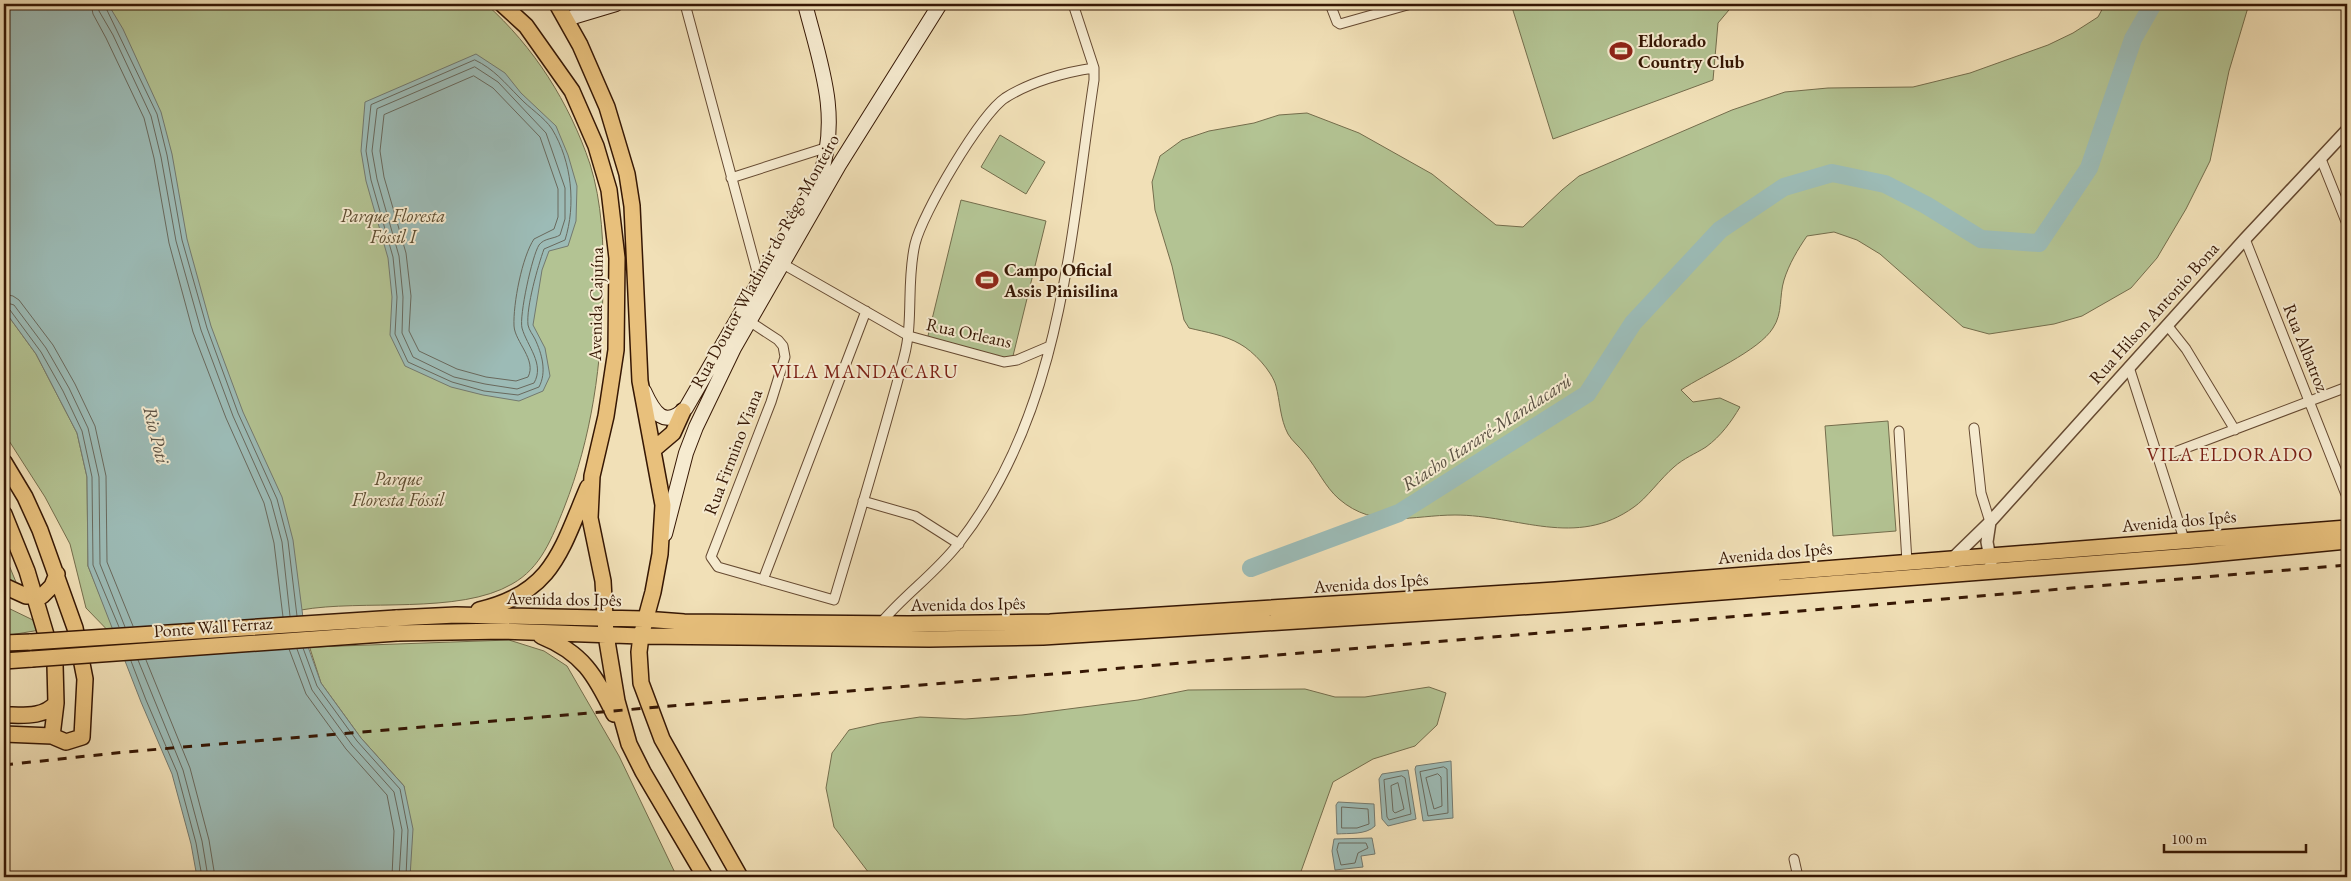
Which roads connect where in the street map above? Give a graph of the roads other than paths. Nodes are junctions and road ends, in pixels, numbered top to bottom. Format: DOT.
graph roads {
  1 [pos="502,4"];
  2 [pos="557,4"];
  3 [pos="616,4"];
  4 [pos="685,4"];
  5 [pos="805,4"];
  6 [pos="940,4"];
  7 [pos="1074,4"];
  8 [pos="1330,4"];
  9 [pos="1411,4"];
  10 [pos="566,19"];
  11 [pos="1094,68"];
  12 [pos="2347,130"];
  13 [pos="828,147"];
  14 [pos="2321,159"];
  15 [pos="732,178"];
  16 [pos="2347,224"];
  17 [pos="2245,239"];
  18 [pos="783,264"];
  19 [pos="759,279"];
  20 [pos="866,311"];
  21 [pos="2167,325"];
  22 [pos="742,326"];
  23 [pos="909,336"];
  24 [pos="1050,346"];
  25 [pos="2129,366"];
  26 [pos="640,381"];
  27 [pos="2347,387"];
  28 [pos="2310,402"];
  29 [pos="683,411"];
  30 [pos="1974,428"];
  31 [pos="2235,430"];
  32 [pos="1899,431"];
  33 [pos="653,450"];
  34 [pos="2159,458"];
  35 [pos="4,462"];
  36 [pos="592,476"];
  37 [pos="2347,498"];
  38 [pos="863,501"];
  39 [pos="4,514"];
  40 [pos="1990,522"];
  41 [pos="2347,528"];
  42 [pos="2184,539"];
  43 [pos="2347,541"];
  44 [pos="959,544"];
  45 [pos="660,554"];
  46 [pos="1953,558"];
  47 [pos="1907,562"];
  48 [pos="1990,564"];
  49 [pos="56,574"];
  50 [pos="1954,574"];
  51 [pos="763,580"];
  52 [pos="4,586"];
  53 [pos="1516,592"];
  54 [pos="1554,597"];
  55 [pos="35,598"];
  56 [pos="1517,607"];
  57 [pos="456,616"];
  58 [pos="1276,616"];
  59 [pos="396,618"];
  60 [pos="605,618"];
  61 [pos="1245,618"];
  62 [pos="644,619"];
  63 [pos="880,624"];
  64 [pos="530,631"];
  65 [pos="397,633"];
  66 [pos="606,635"];
  67 [pos="641,636"];
  68 [pos="4,643"];
  69 [pos="4,661"];
  70 [pos="56,703"];
  71 [pos="4,715"];
  72 [pos="4,734"];
  73 [pos="52,736"];
  74 [pos="629,744"];
  75 [pos="1794,859"];
  76 [pos="705,877"];
  77 [pos="740,877"];
  78 [pos="1798,877"];
  1 -- 36 [label="main road, Avenida Cajuína"];
  2 -- 10 [label="main road"];
  3 -- 10 [label="main road"];
  4 -- 15 [label="street"];
  5 -- 13 [label="main road"];
  6 -- 18 [label="main road, Rua Doutor Wladimir do Rêgo Monteiro"];
  7 -- 11 [label="street"];
  8 -- 9 [label="street"];
  10 -- 26 [label="main road"];
  11 -- 23 [label="street"];
  11 -- 24 [label="street"];
  12 -- 14 [label="street, Rua Hilson Antonio Bona"];
  13 -- 15 [label="street"];
  13 -- 19 [label="main road"];
  14 -- 16 [label="street"];
  14 -- 17 [label="street, Rua Hilson Antonio Bona"];
  15 -- 19 [label="street"];
  17 -- 21 [label="street, Rua Hilson Antonio Bona"];
  17 -- 28 [label="street, Rua Albatroz"];
  18 -- 20 [label="street, Rua Orleans"];
  18 -- 22 [label="main road, Rua Doutor Wladimir do Rêgo Monteiro"];
  19 -- 22 [label="main road"];
  20 -- 23 [label="street, Rua Orleans"];
  20 -- 51 [label="street"];
  21 -- 25 [label="street, Rua Hilson Antonio Bona"];
  21 -- 31 [label="street"];
  22 -- 29 [label="main road"];
  22 -- 45 [label="main road, Rua Doutor Wladimir do Rêgo Monteiro"];
  22 -- 51 [label="street, Rua Firmino Viana"];
  23 -- 24 [label="street, Rua Orleans"];
  23 -- 38 [label="street"];
  24 -- 44 [label="street"];
  25 -- 34 [label="street"];
  25 -- 40 [label="street, Rua Hilson Antonio Bona"];
  26 -- 29 [label="main road"];
  26 -- 33 [label="main road"];
  27 -- 28 [label="street"];
  28 -- 31 [label="street"];
  28 -- 37 [label="street, Rua Albatroz"];
  29 -- 33 [label="main road"];
  30 -- 40 [label="street"];
  31 -- 34 [label="street"];
  32 -- 47 [label="street"];
  33 -- 45 [label="main road"];
  34 -- 42 [label="street"];
  35 -- 49 [label="main road"];
  36 -- 57 [label="main road"];
  36 -- 60 [label="main road, Avenida Cajuína"];
  38 -- 44 [label="street"];
  38 -- 51 [label="street"];
  39 -- 55 [label="main road"];
  40 -- 46 [label="street, Rua Hilson Antonio Bona"];
  40 -- 48 [label="street"];
  41 -- 42 [label="main road, Avenida dos Ipês"];
  42 -- 48 [label="main road, Avenida dos Ipês"];
  43 -- 48 [label="main road, Avenida dos Ipês"];
  44 -- 63 [label="street"];
  45 -- 62 [label="main road"];
  46 -- 47 [label="main road, Avenida dos Ipês"];
  46 -- 48 [label="main road, Avenida dos Ipês"];
  46 -- 50 [label="street"];
  47 -- 54 [label="main road, Avenida dos Ipês"];
  48 -- 50 [label="main road, Avenida dos Ipês"];
  49 -- 55 [label="main road"];
  49 -- 73 [label="main road"];
  50 -- 54 [label="main road, Avenida dos Ipês"];
  52 -- 55 [label="main road"];
  53 -- 54 [label="main road, Avenida dos Ipês"];
  53 -- 56 [label="main road"];
  53 -- 58 [label="main road, Avenida dos Ipês"];
  54 -- 56 [label="main road, Avenida dos Ipês"];
  55 -- 70 [label="main road"];
  56 -- 58 [label="main road, Avenida dos Ipês"];
  57 -- 59 [label="main road, Avenida dos Ipês"];
  57 -- 60 [label="main road, Avenida dos Ipês"];
  58 -- 61 [label="main road, Avenida dos Ipês"];
  59 -- 68 [label="main road, Ponte Wall Ferraz, bridge"];
  60 -- 62 [label="main road, Avenida dos Ipês"];
  60 -- 66 [label="main road, Avenida Cajuína"];
  61 -- 63 [label="main road, Avenida dos Ipês"];
  61 -- 67 [label="main road, Avenida dos Ipês"];
  62 -- 63 [label="main road, Avenida dos Ipês"];
  62 -- 66 [label="main road"];
  62 -- 67 [label="main road"];
  64 -- 65 [label="main road, Avenida dos Ipês"];
  64 -- 66 [label="main road, Avenida dos Ipês"];
  64 -- 74 [label="main road"];
  65 -- 69 [label="main road, Ponte Wall Ferraz, bridge"];
  66 -- 67 [label="main road, Avenida dos Ipês"];
  66 -- 74 [label="main road, Avenida Cajuína"];
  67 -- 77 [label="main road"];
  70 -- 71 [label="main road"];
  70 -- 73 [label="main road"];
  72 -- 73 [label="main road"];
  74 -- 76 [label="main road"];
  75 -- 78 [label="street"];
}
